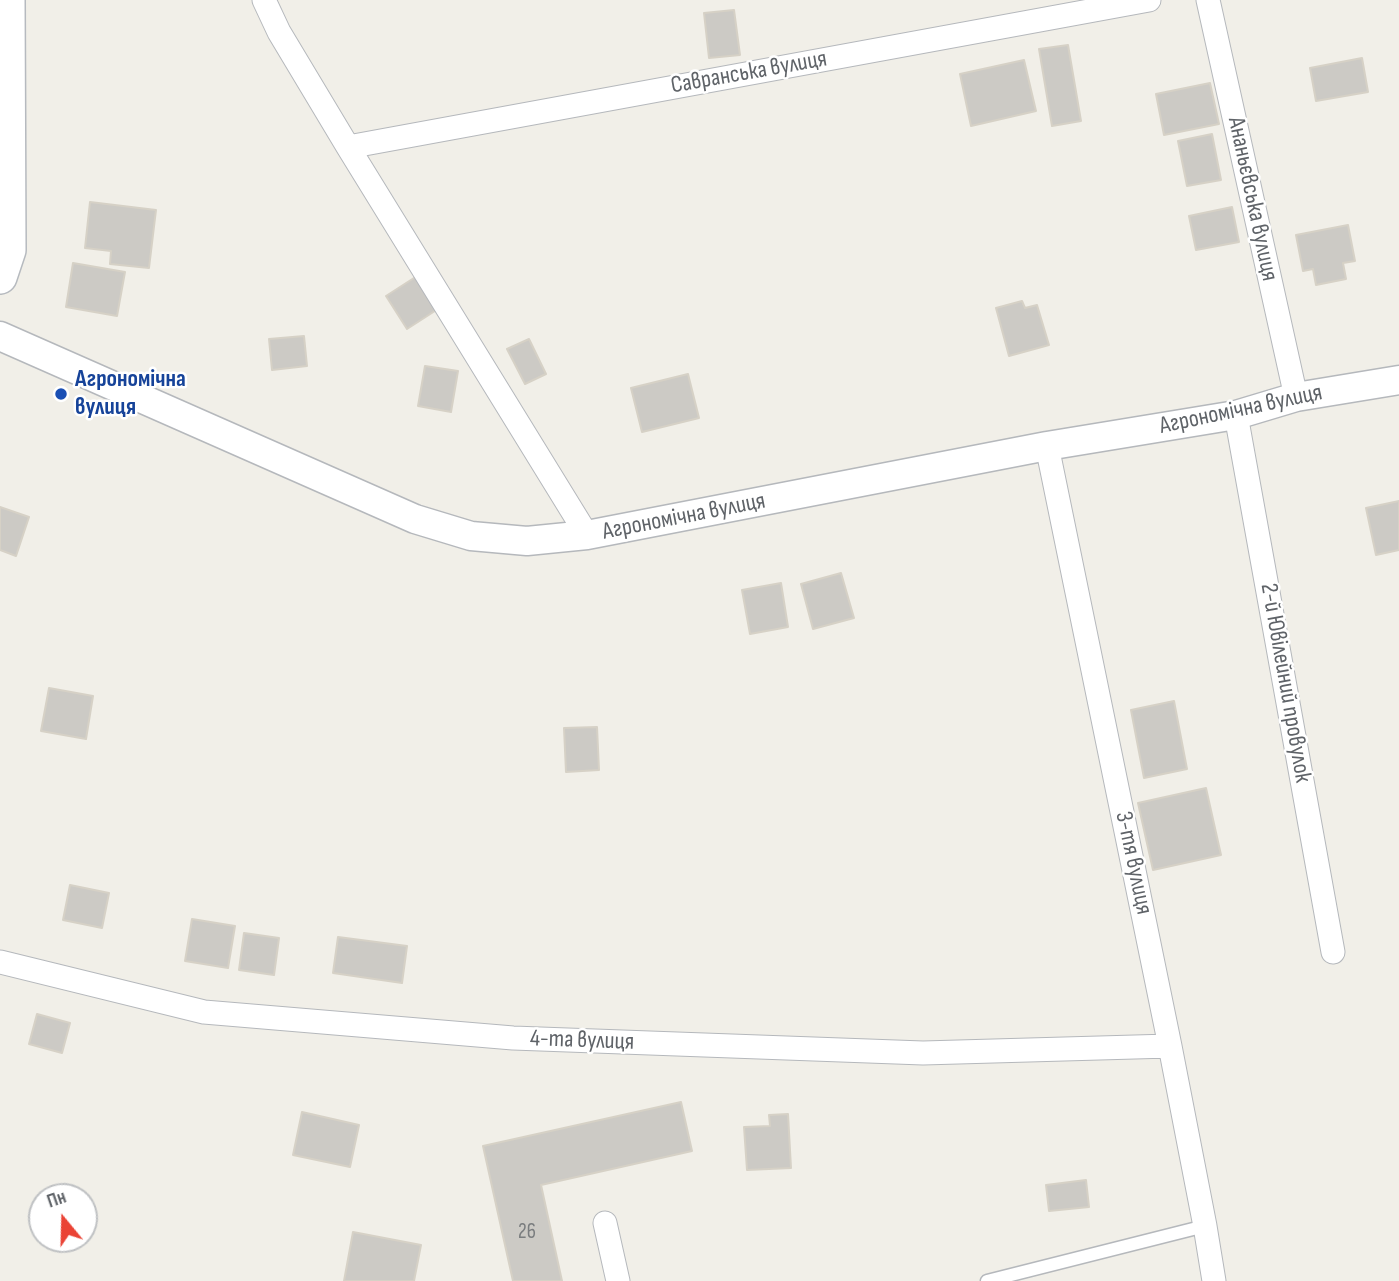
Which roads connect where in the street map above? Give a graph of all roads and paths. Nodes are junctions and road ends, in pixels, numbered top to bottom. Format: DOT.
graph roads {
  1 [pos="8,0"];
  2 [pos="264,0"];
  3 [pos="1149,0"];
  4 [pos="1209,0"];
  5 [pos="348,147"];
  6 [pos="0,277"];
  7 [pos="0,336"];
  8 [pos="1399,380"];
  9 [pos="1296,397"];
  10 [pos="1236,415"];
  11 [pos="1047,446"];
  12 [pos="587,535"];
  13 [pos="1334,951"];
  14 [pos="0,962"];
  15 [pos="1170,1045"];
  16 [pos="605,1223"];
  17 [pos="1206,1226"];
  18 [pos="618,1281"];
  19 [pos="987,1281"];
  20 [pos="1214,1281"];
  1 -- 6 [label="main road"];
  2 -- 5 [label="street"];
  3 -- 5 [label="street, Савранська вулиця"];
  4 -- 9 [label="street, Ананьєвська вулиця"];
  5 -- 12 [label="street"];
  7 -- 12 [label="street, Агрономічна вулиця"];
  8 -- 9 [label="street, Агрономічна вулиця"];
  9 -- 10 [label="street, Агрономічна вулиця"];
  10 -- 11 [label="street, Агрономічна вулиця"];
  10 -- 13 [label="street, 2-й Ювілейний провулок"];
  11 -- 12 [label="street, Агрономічна вулиця"];
  11 -- 15 [label="street, 3-тя вулиця"];
  14 -- 15 [label="street, 4-та вулиця"];
  15 -- 17 [label="street, 3-тя вулиця"];
  16 -- 18 [label="street"];
  17 -- 19 [label="lane"];
  17 -- 20 [label="street, 3-тя вулиця"];
}
